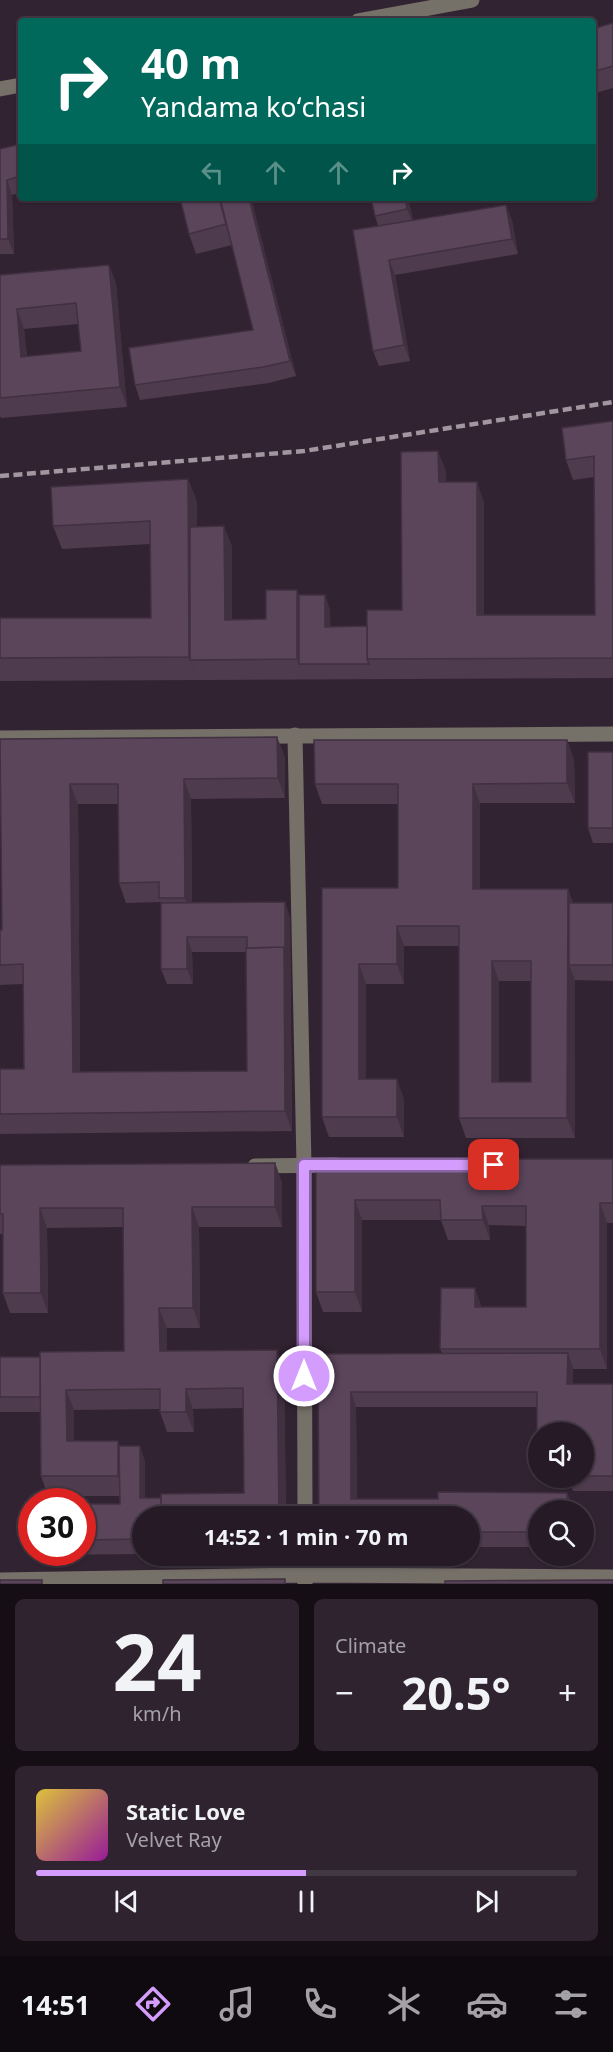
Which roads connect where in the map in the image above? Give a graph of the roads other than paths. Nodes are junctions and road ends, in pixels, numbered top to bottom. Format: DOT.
graph roads {
  1 [pos="472,0"];
  2 [pos="374,18"];
  3 [pos="18,86"];
  4 [pos="0,89"];
  5 [pos="613,734"];
  6 [pos="295,735"];
  7 [pos="0,738"];
  8 [pos="304,1165"];
  9 [pos="351,1165"];
  10 [pos="234,1166"];
  11 [pos="305,1506"];
  12 [pos="613,1577"];
  13 [pos="0,1580"];
  14 [pos="305,1580"];
  1 -- 2 [label="street"];
  3 -- 4 [label="street"];
  5 -- 6 [label="street"];
  6 -- 7 [label="street"];
  6 -- 8 [label="street"];
  8 -- 9 [label="street"];
  8 -- 10 [label="street"];
  8 -- 11 [label="street"];
  12 -- 14 [label="street"];
  13 -- 14 [label="street"];
}
